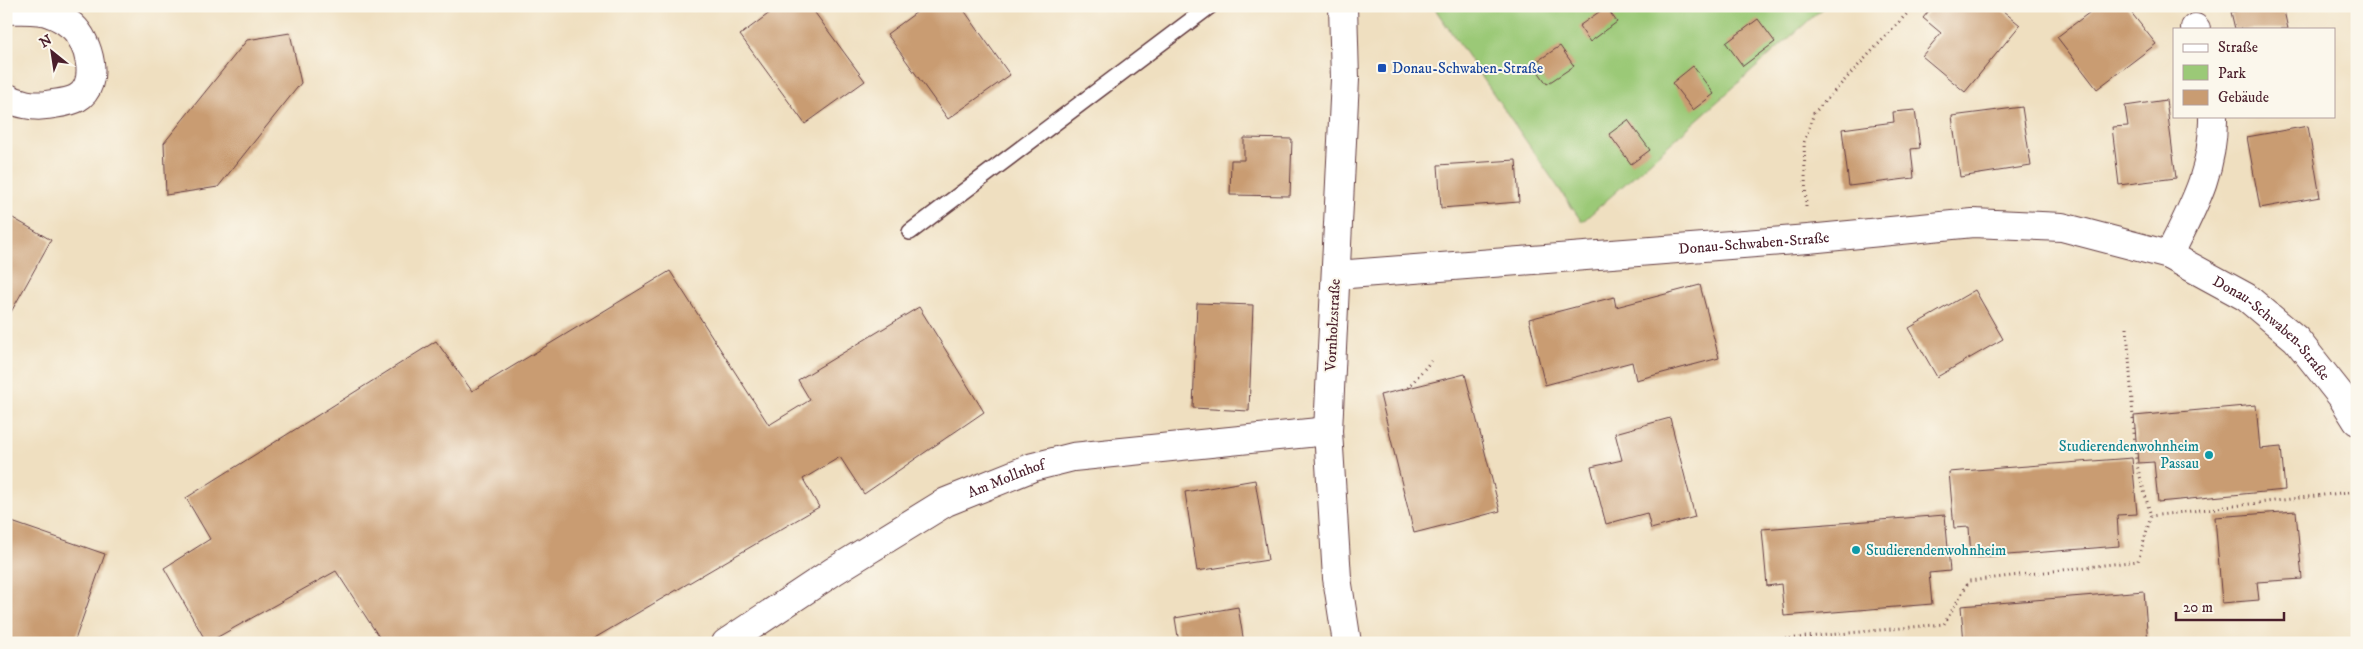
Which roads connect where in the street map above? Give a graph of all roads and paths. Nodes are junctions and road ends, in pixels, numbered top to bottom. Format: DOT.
graph roads {
  1 [pos="1210,6"];
  2 [pos="1343,6"];
  3 [pos="1914,6"];
  4 [pos="6,10"];
  5 [pos="6,97"];
  6 [pos="2213,118"];
  7 [pos="910,232"];
  8 [pos="1808,239"];
  9 [pos="2169,255"];
  10 [pos="1336,275"];
  11 [pos="2128,328"];
  12 [pos="1431,362"];
  13 [pos="1408,388"];
  14 [pos="2357,421"];
  15 [pos="1328,431"];
  16 [pos="2357,491"];
  17 [pos="2152,516"];
  18 [pos="1775,640"];
  19 [pos="726,643"];
  20 [pos="1347,643"];
  1 -- 7 [label="lane"];
  2 -- 10 [label="street, Vornholzstraße"];
  3 -- 8 [label="path"];
  4 -- 5 [label="street"];
  6 -- 9 [label="street"];
  8 -- 9 [label="street, Donau-Schwaben-Straße"];
  8 -- 10 [label="street, Donau-Schwaben-Straße"];
  9 -- 14 [label="street, Donau-Schwaben-Straße"];
  10 -- 15 [label="street, Vornholzstraße"];
  11 -- 17 [label="path"];
  12 -- 13 [label="path"];
  15 -- 19 [label="street, Am Mollnhof"];
  15 -- 20 [label="street, Vornholzstraße"];
  16 -- 17 [label="path"];
  17 -- 18 [label="path"];
}
